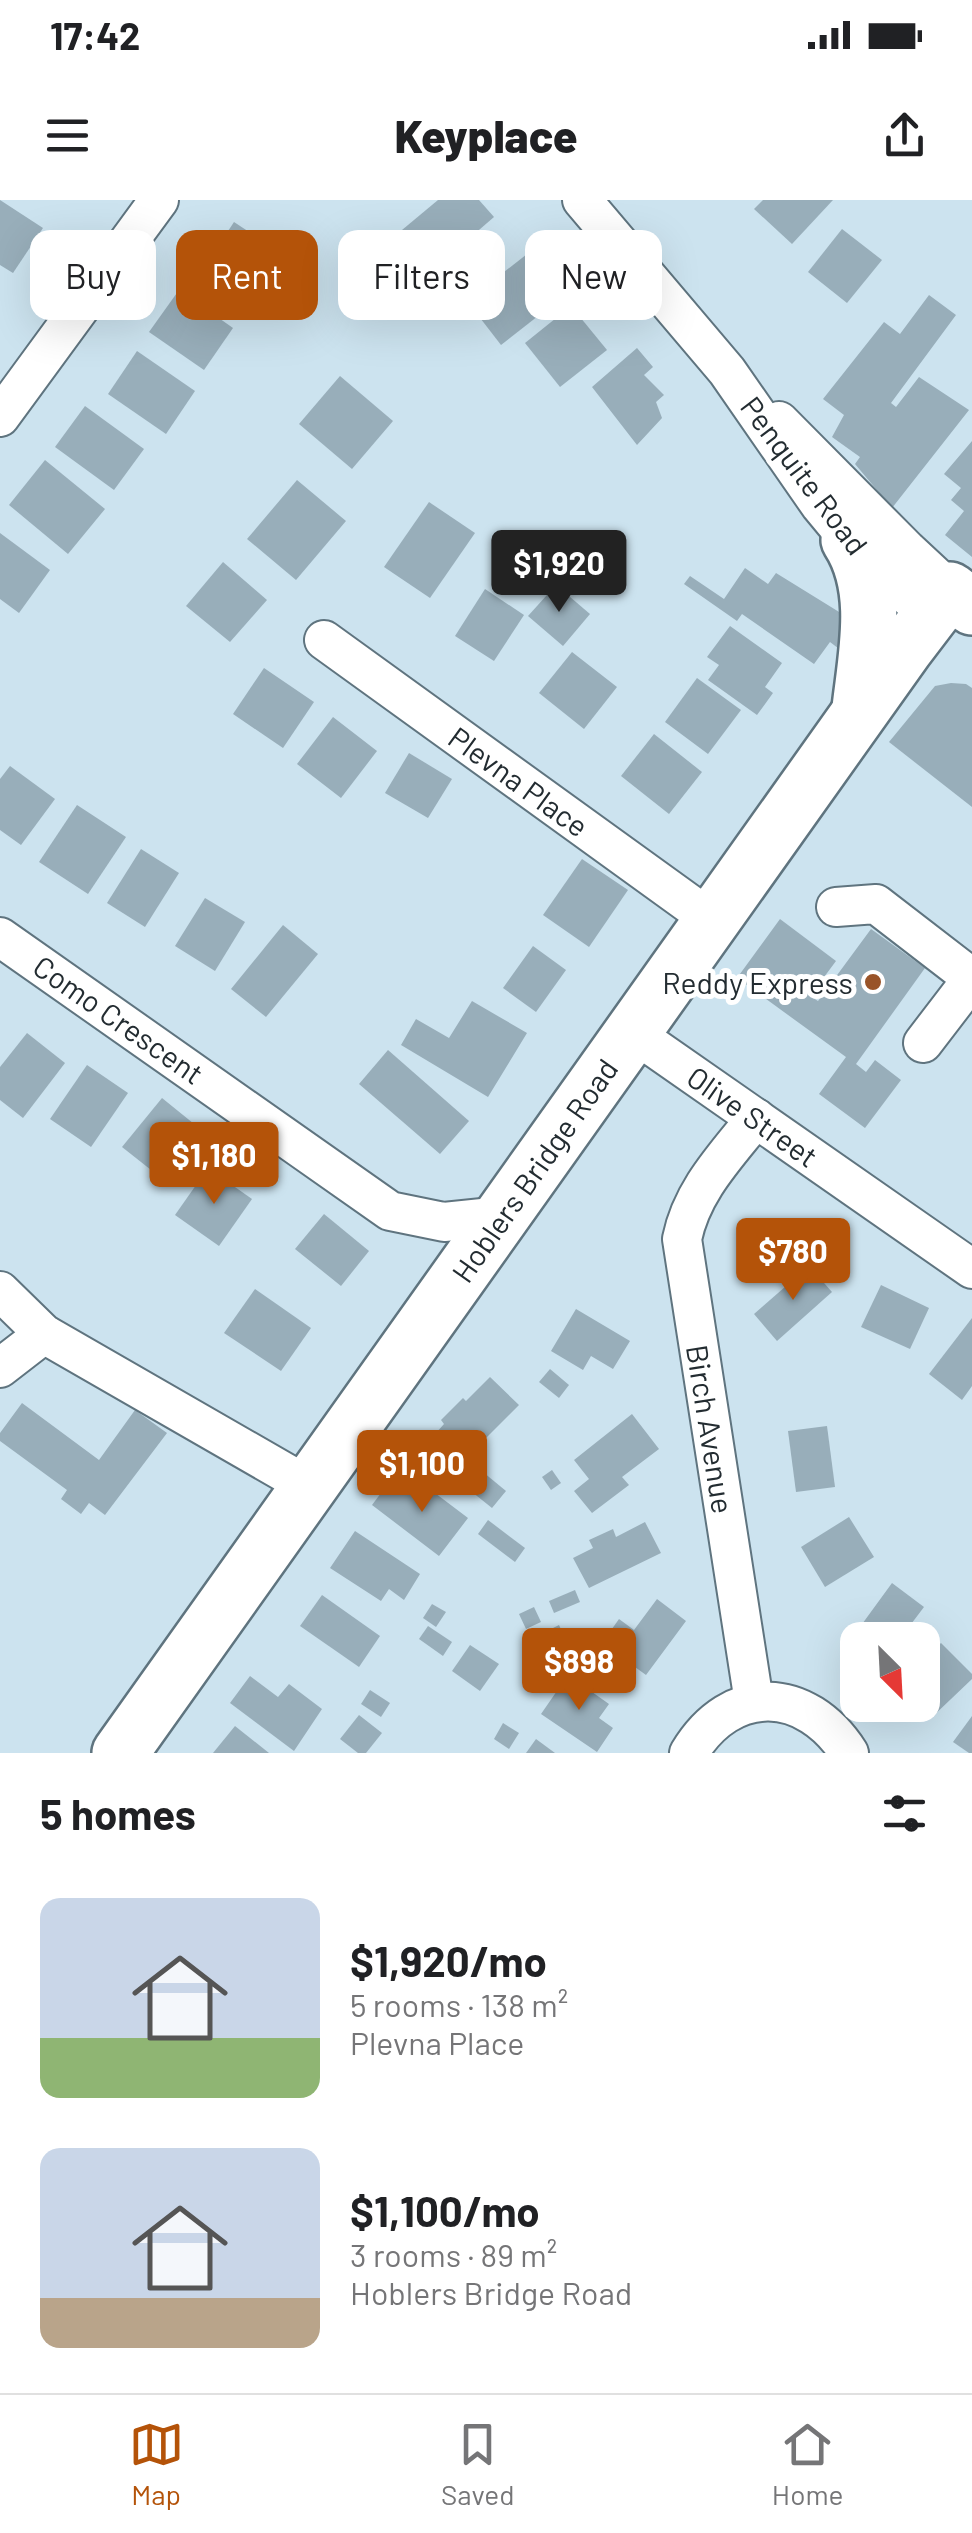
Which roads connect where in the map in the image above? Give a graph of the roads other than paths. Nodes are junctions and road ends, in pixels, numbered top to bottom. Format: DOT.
graph roads {
  1 [pos="159,200"];
  2 [pos="582,200"];
  3 [pos="727,371"];
  4 [pos="0,417"];
  5 [pos="850,540"];
  6 [pos="956,616"];
  7 [pos="324,640"];
  8 [pos="859,716"];
  9 [pos="836,907"];
  10 [pos="712,921"];
  11 [pos="0,937"];
  12 [pos="972,979"];
  13 [pos="632,1032"];
  14 [pos="923,1043"];
  15 [pos="756,1118"];
  16 [pos="502,1216"];
  17 [pos="972,1269"];
  18 [pos="0,1291"];
  19 [pos="44,1334"];
  20 [pos="0,1368"];
  21 [pos="310,1486"];
  22 [pos="754,1702"];
  23 [pos="120,1753"];
  24 [pos="688,1753"];
  25 [pos="850,1753"];
  1 -- 4 [label="street"];
  2 -- 3 [label="street, Penquite Road"];
  3 -- 5 [label="street, Penquite Road"];
  3 -- 6 [label="street, Penquite Road"];
  5 -- 6 [label="street, Penquite Road"];
  5 -- 8 [label="highway"];
  6 -- 8 [label="highway, Hoblers Bridge Road"];
  7 -- 10 [label="street, Plevna Place"];
  8 -- 10 [label="highway, Hoblers Bridge Road"];
  9 -- 12 [label="street"];
  10 -- 13 [label="highway, Hoblers Bridge Road"];
  11 -- 16 [label="street, Como Crescent"];
  12 -- 14 [label="street"];
  13 -- 15 [label="street, Olive Street"];
  13 -- 16 [label="highway, Hoblers Bridge Road"];
  15 -- 17 [label="street, Olive Street"];
  15 -- 22 [label="street, Birch Avenue"];
  16 -- 21 [label="highway, Hoblers Bridge Road"];
  18 -- 19 [label="street"];
  19 -- 20 [label="street"];
  19 -- 21 [label="street"];
  21 -- 23 [label="highway, Hoblers Bridge Road"];
  22 -- 24 [label="street"];
  22 -- 25 [label="street"];
}
